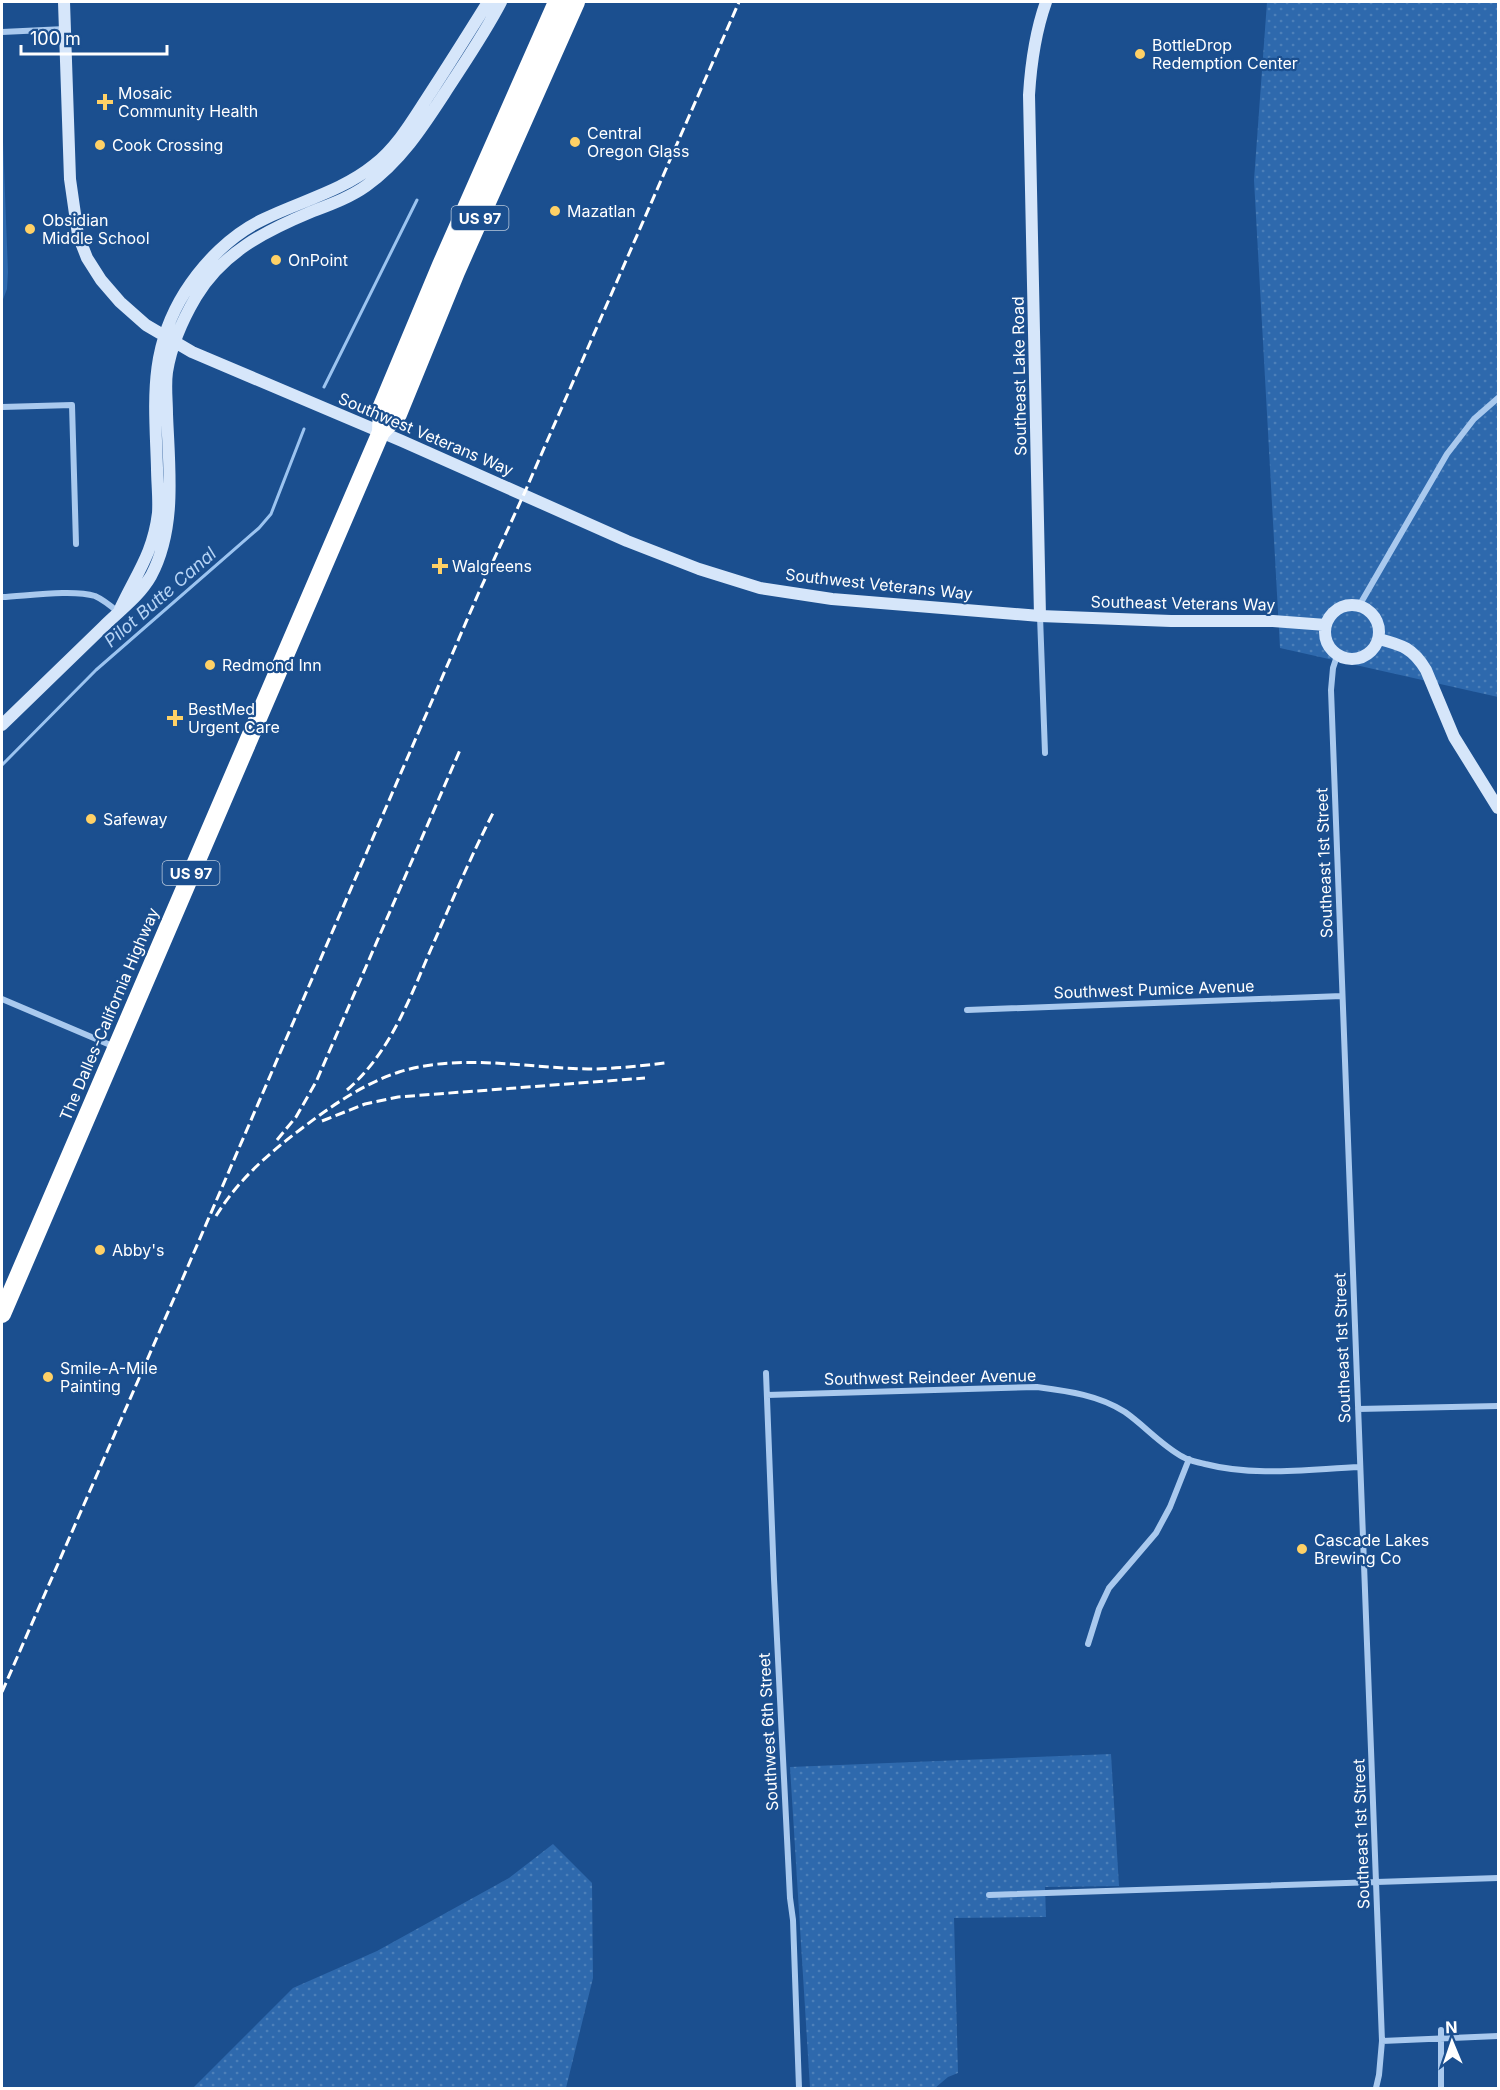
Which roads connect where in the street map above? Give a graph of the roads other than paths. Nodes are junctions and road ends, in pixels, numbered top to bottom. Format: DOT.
graph roads {
  1 [pos="64,2"];
  2 [pos="488,2"];
  3 [pos="501,2"];
  4 [pos="557,2"];
  5 [pos="576,2"];
  6 [pos="1046,2"];
  7 [pos="65,29"];
  8 [pos="2,32"];
  9 [pos="542,35"];
  10 [pos="550,61"];
  11 [pos="170,340"];
  12 [pos="1498,398"];
  13 [pos="2,407"];
  14 [pos="381,432"];
  15 [pos="76,544"];
  16 [pos="2,597"];
  17 [pos="1359,606"];
  18 [pos="118,612"];
  19 [pos="1040,616"];
  20 [pos="1326,625"];
  21 [pos="1379,639"];
  22 [pos="1337,656"];
  23 [pos="2,725"];
  24 [pos="1045,753"];
  25 [pos="1498,808"];
  26 [pos="1342,996"];
  27 [pos="2,999"];
  28 [pos="967,1010"];
  29 [pos="115,1047"];
  30 [pos="2,1314"];
  31 [pos="766,1373"];
  32 [pos="767,1395"];
  33 [pos="1498,1406"];
  34 [pos="1358,1409"];
  35 [pos="1189,1459"];
  36 [pos="1360,1467"];
  37 [pos="1088,1644"];
  38 [pos="1498,1878"];
  39 [pos="1377,1883"];
  40 [pos="989,1895"];
  41 [pos="1441,2030"];
  42 [pos="1498,2036"];
  43 [pos="1382,2041"];
  44 [pos="800,2088"];
  45 [pos="1376,2088"];
  46 [pos="1442,2088"];
  1 -- 7 [label="main road, Southwest Veterans Way"];
  2 -- 11 [label="main road"];
  3 -- 11 [label="main road"];
  4 -- 9 [label="highway, The Dalles-California Highway / US 97"];
  5 -- 10 [label="highway, The Dalles-California Highway / US 97"];
  6 -- 19 [label="main road, Southeast Lake Road"];
  7 -- 8 [label="street"];
  7 -- 11 [label="main road, Southwest Veterans Way"];
  9 -- 10 [label="highway"];
  9 -- 14 [label="highway, The Dalles-California Highway / US 97"];
  10 -- 14 [label="highway, The Dalles-California Highway / US 97"];
  11 -- 14 [label="main road, Southwest Veterans Way"];
  11 -- 18 [label="main road"];
  12 -- 17 [label="street"];
  13 -- 15 [label="street"];
  14 -- 19 [label="main road, Southwest Veterans Way"];
  14 -- 29 [label="highway, The Dalles-California Highway / US 97"];
  16 -- 18 [label="street"];
  17 -- 20 [label="main road"];
  17 -- 21 [label="main road"];
  18 -- 23 [label="main road"];
  19 -- 20 [label="main road, Southeast Veterans Way"];
  19 -- 24 [label="street, Southeast Lake Road"];
  20 -- 22 [label="main road"];
  21 -- 22 [label="main road"];
  21 -- 25 [label="main road"];
  22 -- 26 [label="street, Southeast 1st Street"];
  26 -- 28 [label="street, Southwest Pumice Avenue"];
  26 -- 34 [label="street, Southeast 1st Street"];
  27 -- 29 [label="street"];
  29 -- 30 [label="highway, The Dalles-California Highway / US 97"];
  31 -- 32 [label="street, Southwest 6th Street"];
  32 -- 35 [label="street, Southwest Reindeer Avenue"];
  32 -- 44 [label="street, Southwest 6th Street"];
  33 -- 34 [label="street"];
  34 -- 36 [label="street, Southeast 1st Street"];
  35 -- 36 [label="street, Southwest Reindeer Avenue"];
  35 -- 37 [label="street"];
  36 -- 39 [label="street, Southeast 1st Street"];
  38 -- 39 [label="street"];
  39 -- 40 [label="street"];
  39 -- 43 [label="street, Southeast 1st Street"];
  41 -- 46 [label="street"];
  42 -- 43 [label="street"];
  43 -- 45 [label="street, Southeast 1st Street"];
}
